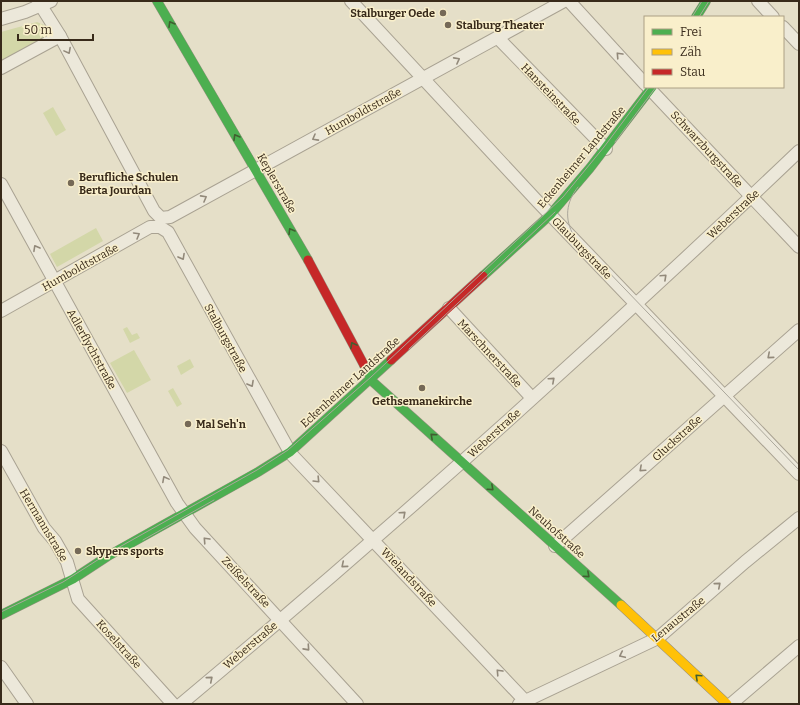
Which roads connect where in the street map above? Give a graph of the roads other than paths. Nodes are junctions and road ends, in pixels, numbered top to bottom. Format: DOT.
graph roads {
  1 [pos="158,1"];
  2 [pos="351,1"];
  3 [pos="564,1"];
  4 [pos="569,1"];
  5 [pos="706,1"];
  6 [pos="758,1"];
  7 [pos="43,2"];
  8 [pos="697,16"];
  9 [pos="772,16"];
  10 [pos="1,19"];
  11 [pos="784,28"];
  12 [pos="60,36"];
  13 [pos="498,38"];
  14 [pos="799,44"];
  15 [pos="1,68"];
  16 [pos="422,78"];
  17 [pos="644,82"];
  18 [pos="648,88"];
  19 [pos="650,88"];
  20 [pos="606,149"];
  21 [pos="799,151"];
  22 [pos="255,171"];
  23 [pos="1,184"];
  24 [pos="752,196"];
  25 [pos="550,214"];
  26 [pos="161,223"];
  27 [pos="799,247"];
  28 [pos="54,282"];
  29 [pos="636,304"];
  30 [pos="449,308"];
  31 [pos="1,311"];
  32 [pos="799,330"];
  33 [pos="372,379"];
  34 [pos="724,397"];
  35 [pos="532,398"];
  36 [pos="1,451"];
  37 [pos="290,452"];
  38 [pos="462,462"];
  39 [pos="799,474"];
  40 [pos="185,513"];
  41 [pos="799,518"];
  42 [pos="374,540"];
  43 [pos="555,546"];
  44 [pos="73,579"];
  45 [pos="1,615"];
  46 [pos="281,619"];
  47 [pos="658,638"];
  48 [pos="799,646"];
  49 [pos="1,667"];
  50 [pos="524,703"];
  51 [pos="27,704"];
  52 [pos="173,704"];
  53 [pos="180,704"];
  54 [pos="357,704"];
  55 [pos="727,704"];
  56 [pos="731,704"];
  22 -- 1 [label="street, Keplerstraße, one-way"];
  2 -- 16 [label="street, Glauburgstraße"];
  3 -- 13 [label="street, Humboldtstraße"];
  17 -- 4 [label="street, Schwarzburgstraße, one-way"];
  5 -- 8 [label="street"];
  6 -- 9 [label="street"];
  7 -- 10 [label="street"];
  7 -- 12 [label="street, Stalburgstraße"];
  11 -- 14 [label="street"];
  12 -- 15 [label="street"];
  12 -- 26 [label="street, Stalburgstraße, one-way"];
  16 -- 13 [label="street, Humboldtstraße, one-way"];
  13 -- 20 [label="street, Hansteinstraße"];
  16 -- 22 [label="street, Humboldtstraße, one-way"];
  16 -- 25 [label="street, Glauburgstraße"];
  18 -- 20 [label="street, Eckenheimer Landstraße"];
  19 -- 24 [label="street, Schwarzburgstraße"];
  20 -- 25 [label="street, Eckenheimer Landstraße"];
  21 -- 24 [label="street, Weberstraße"];
  26 -- 22 [label="street, Humboldtstraße, one-way"];
  33 -- 22 [label="street, Keplerstraße, one-way"];
  28 -- 23 [label="street, Adlerflychtstraße, one-way"];
  24 -- 27 [label="street, Schwarzburgstraße"];
  29 -- 24 [label="street, Weberstraße, one-way"];
  25 -- 29 [label="street, Glauburgstraße"];
  25 -- 30 [label="street, Eckenheimer Landstraße"];
  28 -- 26 [label="street, Humboldtstraße, one-way"];
  26 -- 37 [label="street, Stalburgstraße, one-way"];
  28 -- 31 [label="street, Humboldtstraße"];
  40 -- 28 [label="street, Adlerflychtstraße, one-way"];
  29 -- 34 [label="street, Glauburgstraße"];
  35 -- 29 [label="street, Weberstraße, one-way"];
  30 -- 33 [label="street, Eckenheimer Landstraße"];
  30 -- 35 [label="street, Marschnerstraße"];
  32 -- 34 [label="street, Gluckstraße, one-way"];
  33 -- 37 [label="street, Eckenheimer Landstraße"];
  38 -- 33 [label="street, Neuhofstraße, one-way"];
  34 -- 39 [label="street, Glauburgstraße"];
  34 -- 43 [label="street, Gluckstraße, one-way"];
  35 -- 38 [label="street, Weberstraße"];
  36 -- 44 [label="street, Hermannstraße"];
  37 -- 40 [label="street, Eckenheimer Landstraße"];
  37 -- 42 [label="street, Wielandstraße, one-way"];
  42 -- 38 [label="street, Weberstraße, one-way"];
  38 -- 43 [label="street, Neuhofstraße, one-way"];
  40 -- 44 [label="street, Eckenheimer Landstraße"];
  46 -- 40 [label="street, Zeißelstraße, one-way"];
  47 -- 41 [label="street, Lenaustraße, one-way"];
  42 -- 46 [label="street, Weberstraße, one-way"];
  50 -- 42 [label="street, Wielandstraße, one-way"];
  43 -- 47 [label="street, Neuhofstraße, one-way"];
  44 -- 45 [label="street, Eckenheimer Landstraße"];
  44 -- 52 [label="street, Koselstraße"];
  53 -- 46 [label="street, Weberstraße, one-way"];
  46 -- 54 [label="street, Zeißelstraße, one-way"];
  47 -- 50 [label="street, Lenaustraße, one-way"];
  55 -- 47 [label="street, Neuhofstraße, one-way"];
  48 -- 56 [label="street"];
  49 -- 51 [label="street"];
}
